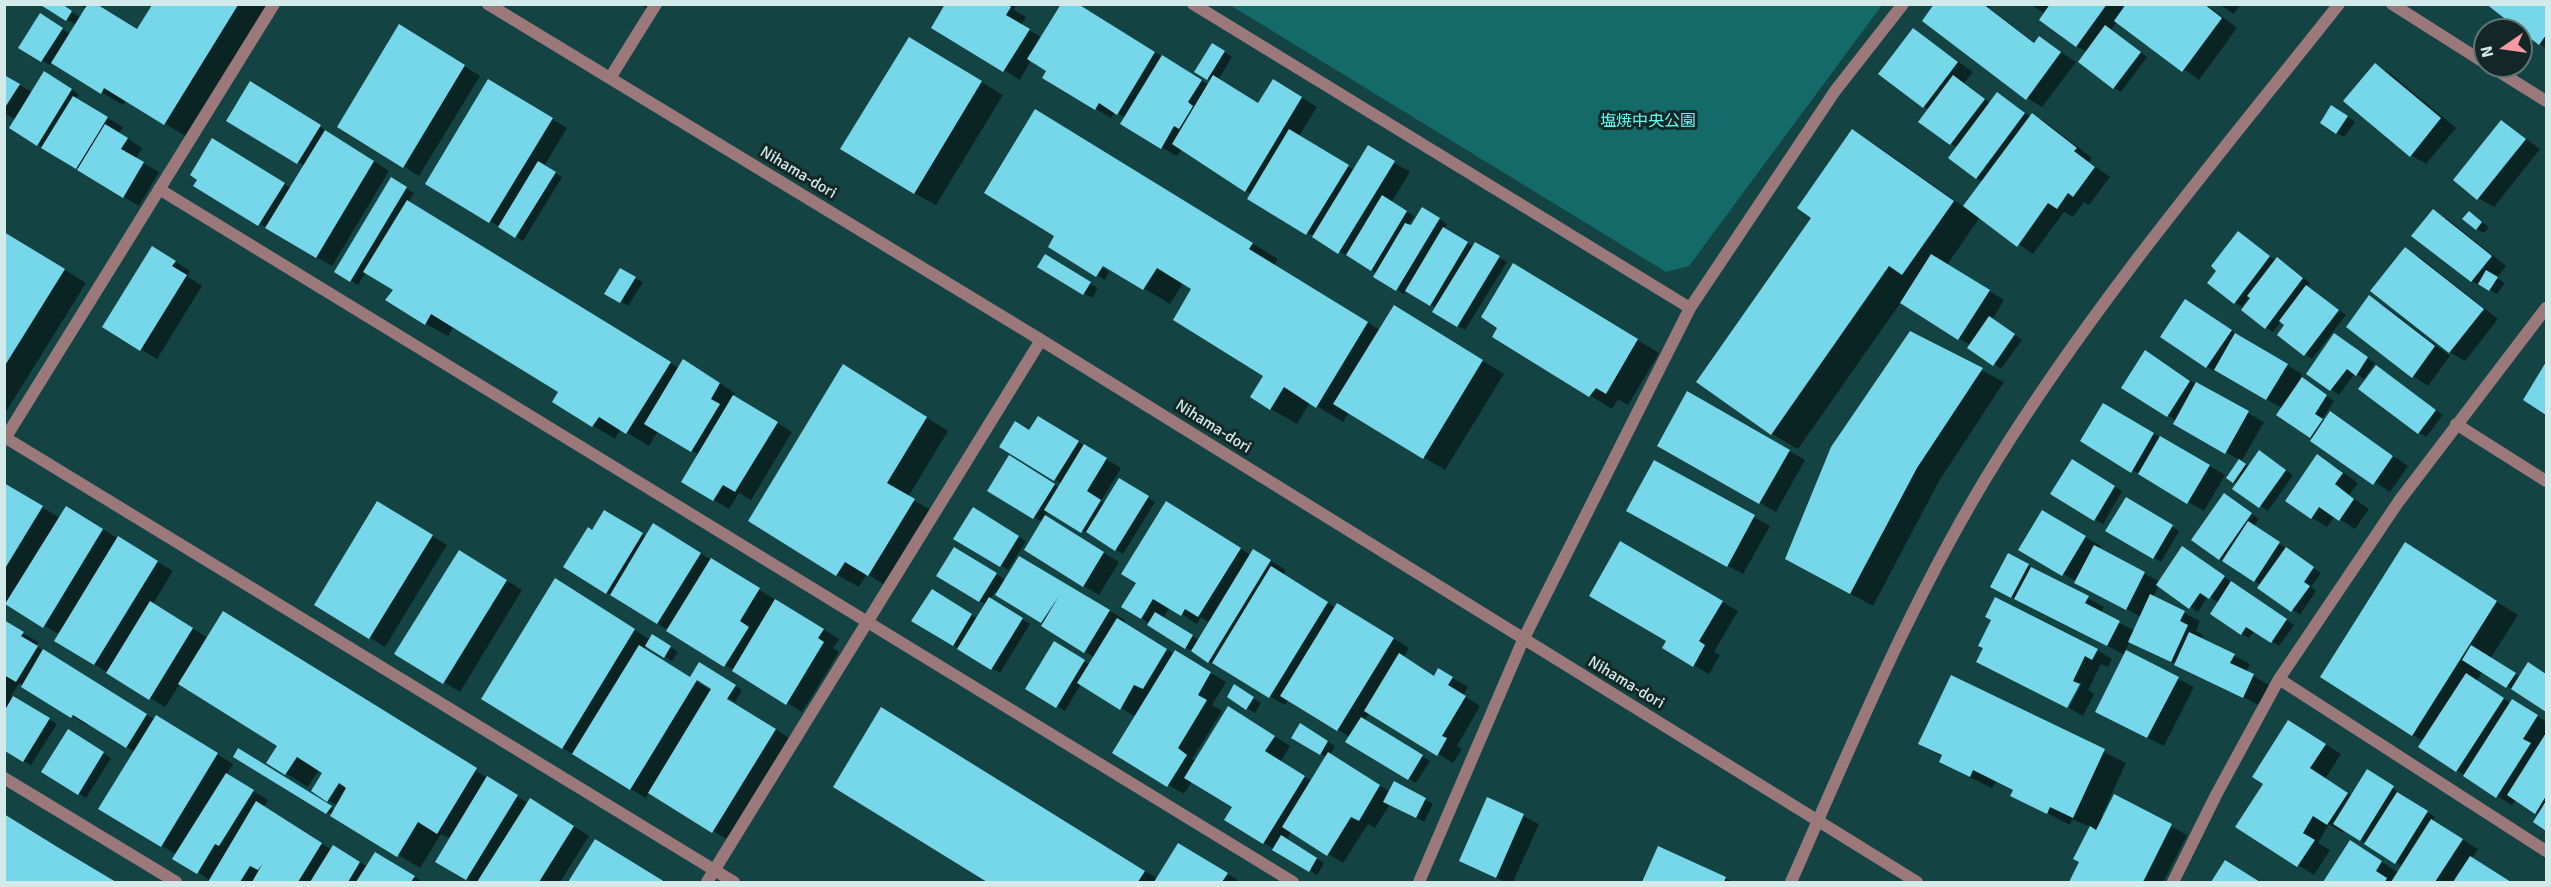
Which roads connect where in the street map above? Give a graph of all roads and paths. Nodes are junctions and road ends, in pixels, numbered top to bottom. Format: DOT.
graph roads {
  1 [pos="274,4"];
  2 [pos="488,4"];
  3 [pos="656,4"];
  4 [pos="1192,4"];
  5 [pos="1903,4"];
  6 [pos="2339,4"];
  7 [pos="2392,4"];
  8 [pos="2473,55"];
  9 [pos="610,78"];
  10 [pos="2510,78"];
  11 [pos="2547,101"];
  12 [pos="159,189"];
  13 [pos="1690,308"];
  14 [pos="2547,308"];
  15 [pos="1041,340"];
  16 [pos="2456,424"];
  17 [pos="5,439"];
  18 [pos="2547,481"];
  19 [pos="867,623"];
  20 [pos="1523,640"];
  21 [pos="2279,679"];
  22 [pos="4,778"];
  23 [pos="1818,820"];
  24 [pos="2547,851"];
  25 [pos="715,871"];
  26 [pos="176,882"];
  27 [pos="707,882"];
  28 [pos="734,882"];
  29 [pos="1293,882"];
  30 [pos="1419,882"];
  31 [pos="1791,882"];
  32 [pos="1917,882"];
  33 [pos="2173,882"];
  1 -- 12 [label="street"];
  2 -- 9 [label="street, Nihama-dori"];
  3 -- 9 [label="street"];
  4 -- 13 [label="street"];
  5 -- 13 [label="street"];
  6 -- 23 [label="street"];
  7 -- 8 [label="street"];
  9 -- 15 [label="street, Nihama-dori"];
  10 -- 11 [label="street"];
  12 -- 17 [label="street"];
  12 -- 19 [label="street"];
  13 -- 20 [label="street"];
  14 -- 16 [label="street"];
  15 -- 19 [label="street"];
  15 -- 20 [label="street, Nihama-dori"];
  16 -- 18 [label="street"];
  16 -- 21 [label="street"];
  17 -- 25 [label="street"];
  19 -- 25 [label="street"];
  19 -- 29 [label="street"];
  20 -- 23 [label="street, Nihama-dori"];
  20 -- 30 [label="street"];
  21 -- 24 [label="street"];
  21 -- 33 [label="street"];
  22 -- 26 [label="street"];
  23 -- 31 [label="street"];
  23 -- 32 [label="street, Nihama-dori"];
  25 -- 27 [label="street"];
  25 -- 28 [label="street"];
}
